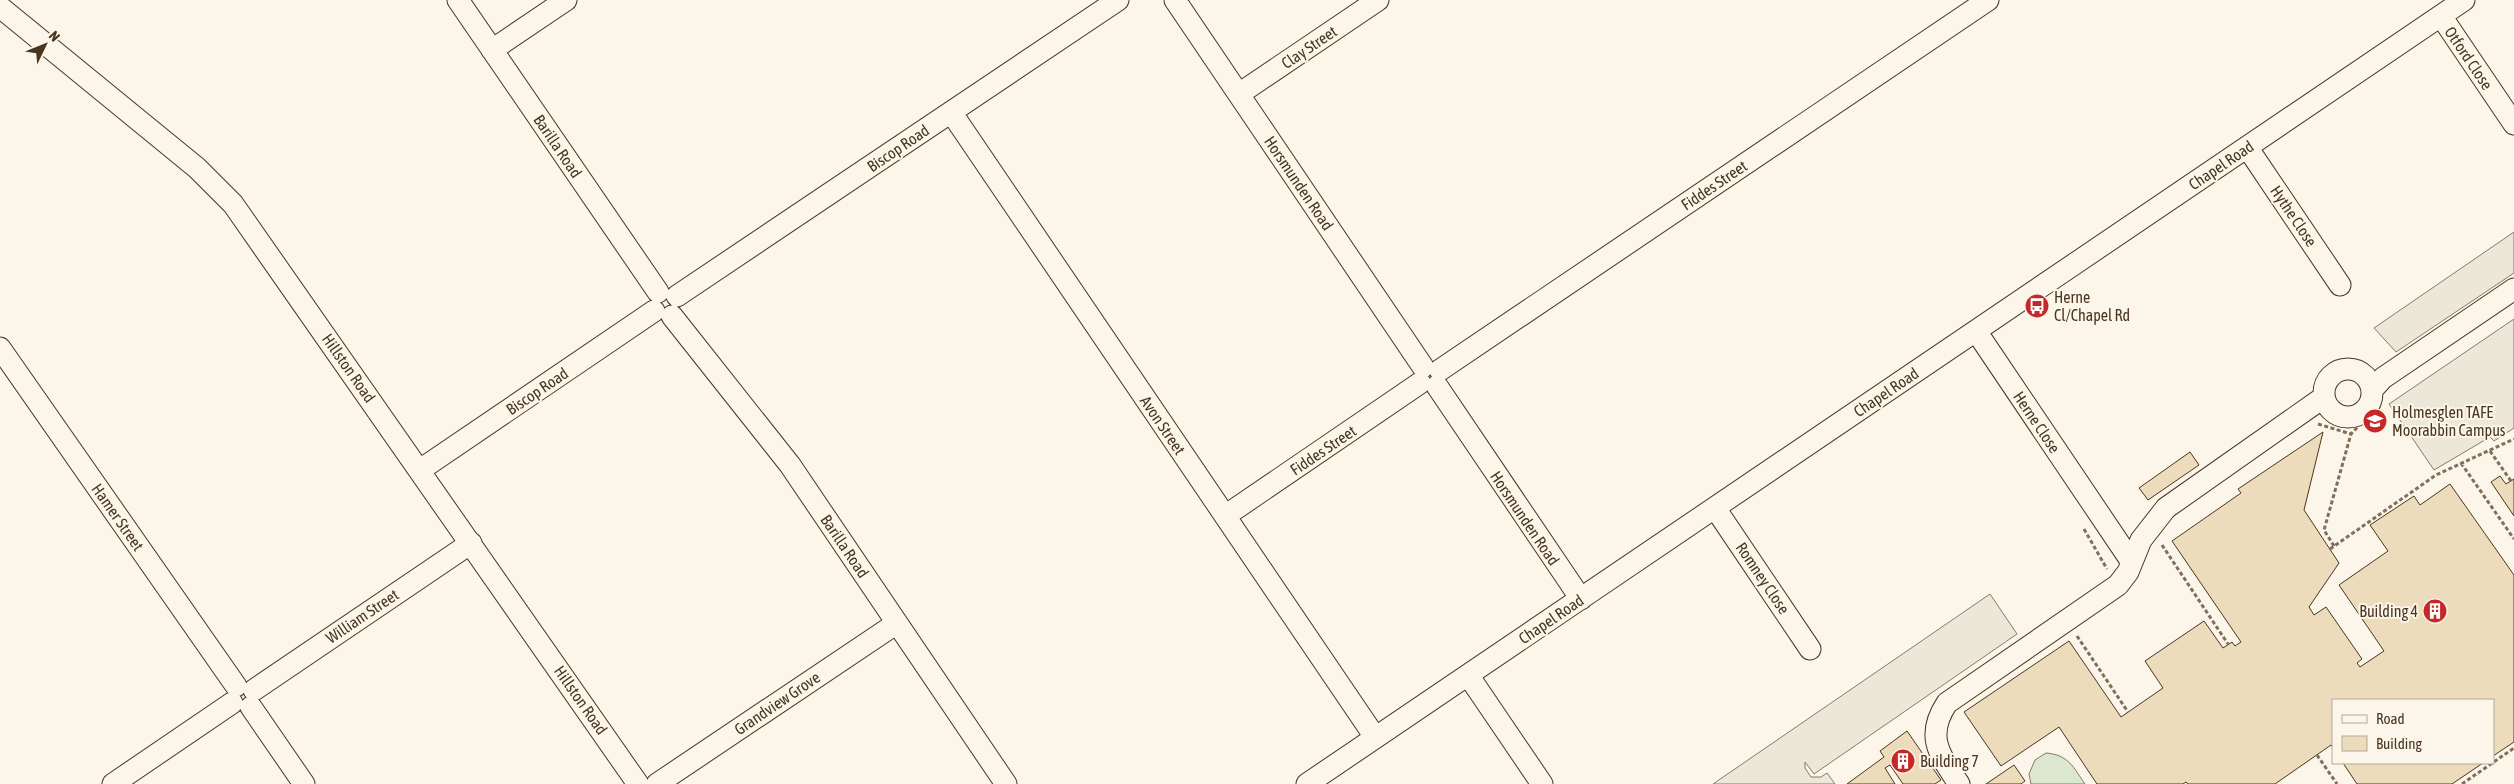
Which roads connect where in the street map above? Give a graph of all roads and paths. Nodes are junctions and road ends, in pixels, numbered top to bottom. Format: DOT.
graph roads {
  1 [pos="458,0"];
  2 [pos="566,0"];
  3 [pos="1118,0"];
  4 [pos="1174,0"];
  5 [pos="1378,0"];
  6 [pos="1988,0"];
  7 [pos="2464,0"];
  8 [pos="0,7"];
  9 [pos="2441,16"];
  10 [pos="492,50"];
  11 [pos="1239,94"];
  12 [pos="951,112"];
  13 [pos="2514,124"];
  14 [pos="2247,148"];
  15 [pos="2340,285"];
  16 [pos="2514,289"];
  17 [pos="665,304"];
  18 [pos="1976,331"];
  19 [pos="0,348"];
  20 [pos="1430,377"];
  21 [pos="2324,397"];
  22 [pos="2376,397"];
  23 [pos="2514,439"];
  24 [pos="2490,451"];
  25 [pos="2461,463"];
  26 [pos="420,470"];
  27 [pos="2511,481"];
  28 [pos="1715,508"];
  29 [pos="1225,516"];
  30 [pos="2090,519"];
  31 [pos="2514,539"];
  32 [pos="2159,540"];
  33 [pos="472,543"];
  34 [pos="2334,546"];
  35 [pos="2330,549"];
  36 [pos="2131,561"];
  37 [pos="2118,585"];
  38 [pos="1581,599"];
  39 [pos="897,623"];
  40 [pos="2077,635"];
  41 [pos="2228,644"];
  42 [pos="1810,649"];
  43 [pos="1468,674"];
  44 [pos="243,697"];
  45 [pos="2128,712"];
  46 [pos="1375,737"];
  47 [pos="2514,748"];
  48 [pos="2317,755"];
  49 [pos="2494,762"];
  50 [pos="2491,764"];
  51 [pos="113,784"];
  52 [pos="304,784"];
  53 [pos="638,784"];
  54 [pos="657,784"];
  55 [pos="1006,784"];
  56 [pos="1308,784"];
  57 [pos="1542,784"];
  58 [pos="1958,784"];
  59 [pos="2337,784"];
  60 [pos="2462,784"];
  1 -- 10 [label="street, Barilla Road"];
  2 -- 10 [label="street"];
  3 -- 12 [label="street, Biscop Road"];
  4 -- 11 [label="street, Horsmunden Road"];
  5 -- 11 [label="street, Clay Street"];
  6 -- 20 [label="street, Fiddes Street"];
  7 -- 9 [label="street, Chapel Road"];
  8 -- 26 [label="street, Hillston Road"];
  9 -- 13 [label="street, Otford Close"];
  9 -- 14 [label="street, Chapel Road"];
  10 -- 17 [label="street, Barilla Road"];
  11 -- 20 [label="street, Horsmunden Road"];
  12 -- 17 [label="street, Biscop Road"];
  12 -- 29 [label="street, Avon Street"];
  14 -- 15 [label="street, Hythe Close"];
  14 -- 18 [label="street, Chapel Road"];
  16 -- 22 [label="street"];
  17 -- 26 [label="street, Biscop Road"];
  17 -- 39 [label="street, Barilla Road"];
  18 -- 28 [label="street, Chapel Road"];
  18 -- 30 [label="street, Herne Close"];
  19 -- 44 [label="street, Hamer Street"];
  20 -- 29 [label="street, Fiddes Street"];
  20 -- 38 [label="street, Horsmunden Road"];
  21 -- 22 [label="street"];
  21 -- 22 [label="street"];
  21 -- 36 [label="street"];
  22 -- 34 [label="path"];
  23 -- 24 [label="path"];
  24 -- 25 [label="path"];
  24 -- 27 [label="path"];
  25 -- 31 [label="path"];
  25 -- 34 [label="path"];
  26 -- 33 [label="street, Hillston Road"];
  28 -- 38 [label="street, Chapel Road"];
  28 -- 42 [label="street, Romney Close"];
  29 -- 46 [label="street, Avon Street"];
  30 -- 36 [label="street, Herne Close"];
  30 -- 37 [label="path"];
  32 -- 41 [label="path"];
  33 -- 44 [label="street, William Street"];
  33 -- 53 [label="street, Hillston Road"];
  34 -- 35 [label="path"];
  36 -- 37 [label="street"];
  37 -- 58 [label="street"];
  38 -- 43 [label="street, Chapel Road"];
  39 -- 54 [label="street, Grandview Grove"];
  39 -- 55 [label="street, Barilla Road"];
  40 -- 45 [label="path"];
  43 -- 46 [label="street, Chapel Road"];
  43 -- 57 [label="street"];
  44 -- 51 [label="street, William Street"];
  44 -- 52 [label="street, Hamer Street"];
  46 -- 56 [label="street, Chapel Road"];
  47 -- 49 [label="path"];
  48 -- 59 [label="path"];
  50 -- 60 [label="path"];
}
